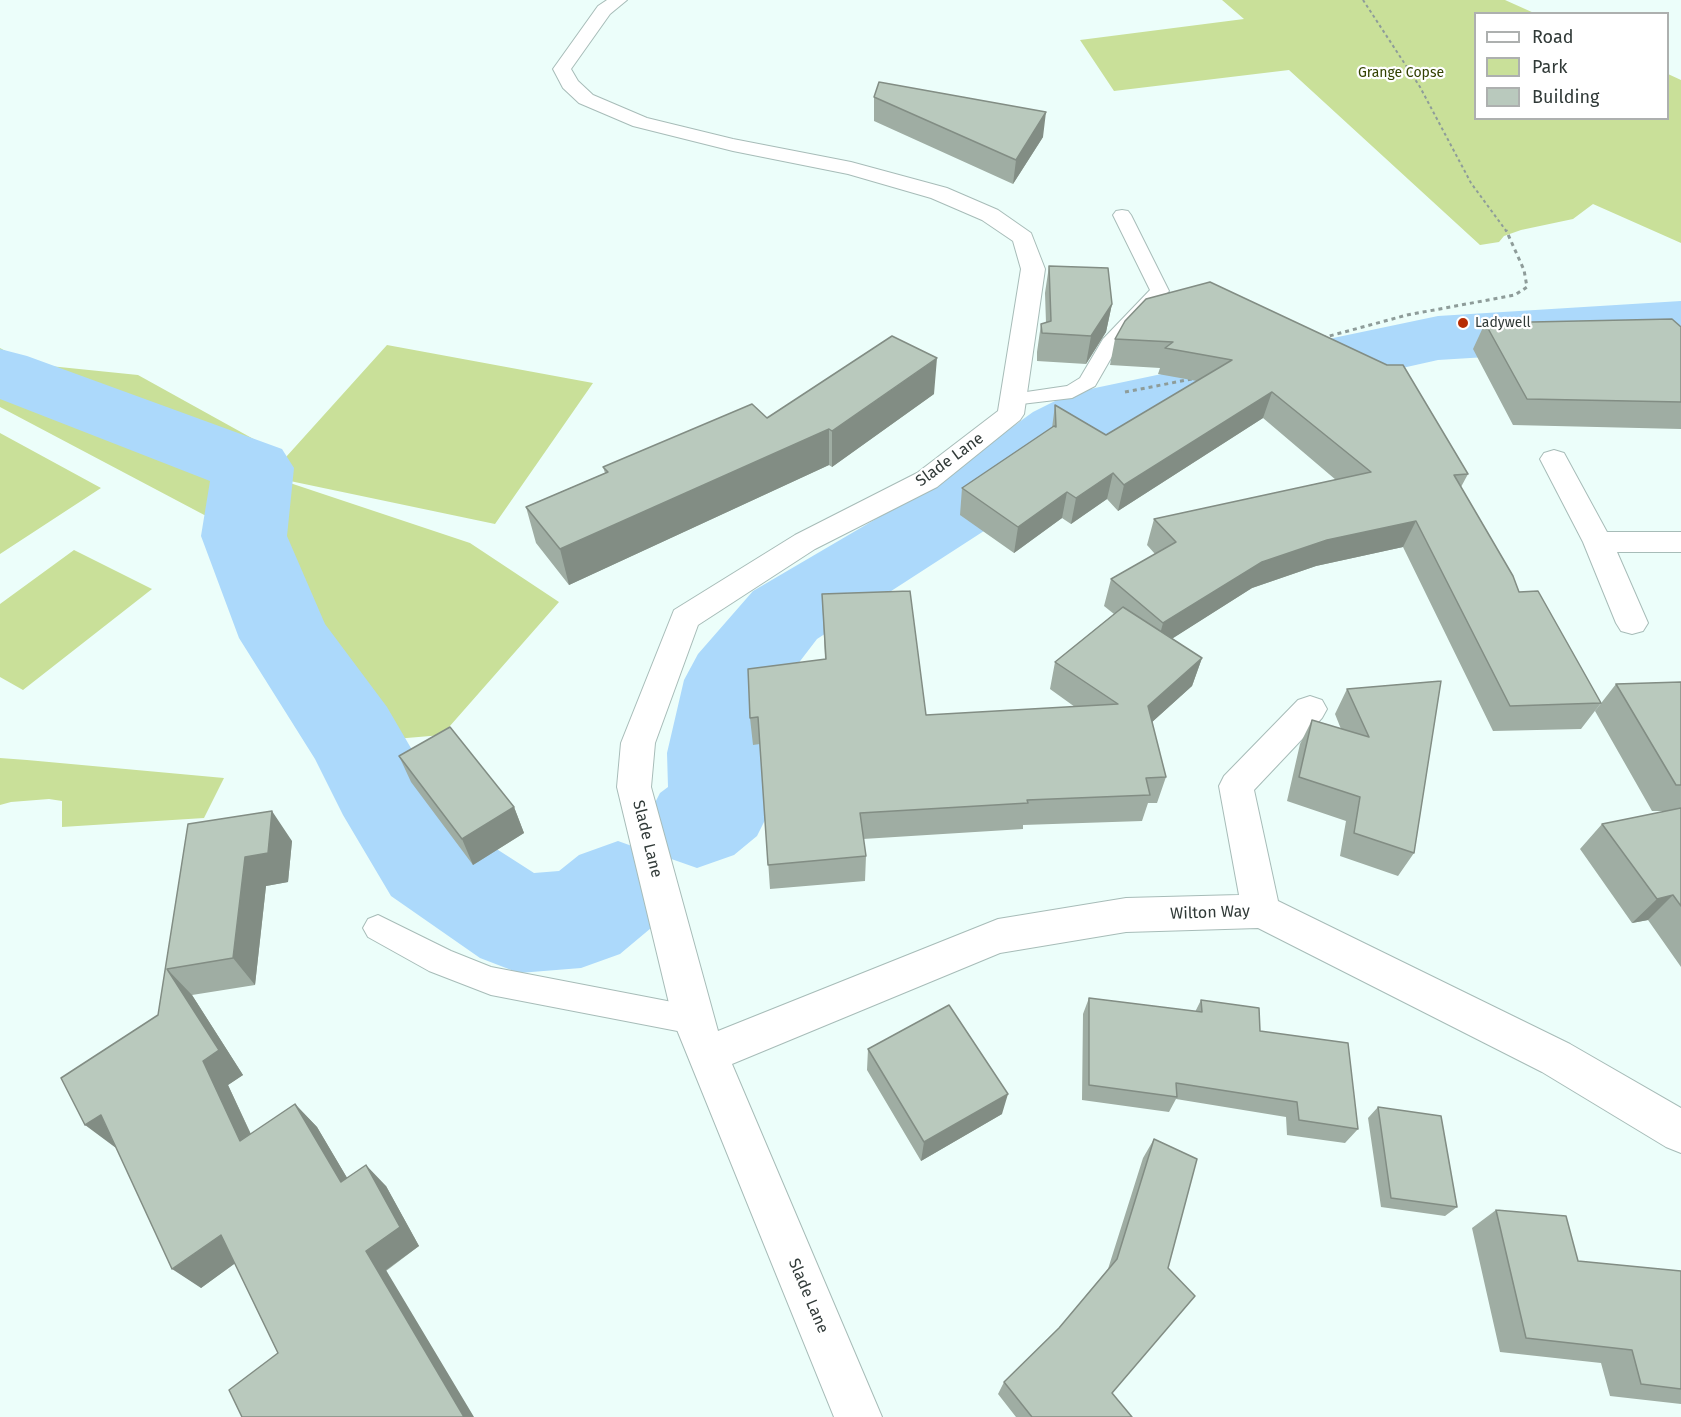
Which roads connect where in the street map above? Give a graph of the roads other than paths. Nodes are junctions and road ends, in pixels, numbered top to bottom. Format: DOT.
graph roads {
  1 [pos="618,0"];
  2 [pos="1122,215"];
  3 [pos="1012,407"];
  4 [pos="1554,459"];
  5 [pos="1598,542"];
  6 [pos="1681,542"];
  7 [pos="1632,623"];
  8 [pos="1310,709"];
  9 [pos="1261,911"];
  10 [pos="378,928"];
  11 [pos="701,1037"];
  12 [pos="1681,1132"];
  13 [pos="858,1417"];
  1 -- 3 [label="street"];
  2 -- 3 [label="lane"];
  3 -- 11 [label="street, Slade Lane"];
  4 -- 5 [label="street"];
  5 -- 6 [label="street"];
  5 -- 7 [label="street"];
  8 -- 9 [label="street"];
  9 -- 11 [label="street, Wilton Way"];
  9 -- 12 [label="street, Wilton Way"];
  10 -- 11 [label="lane"];
  11 -- 13 [label="street, Slade Lane"];
}
